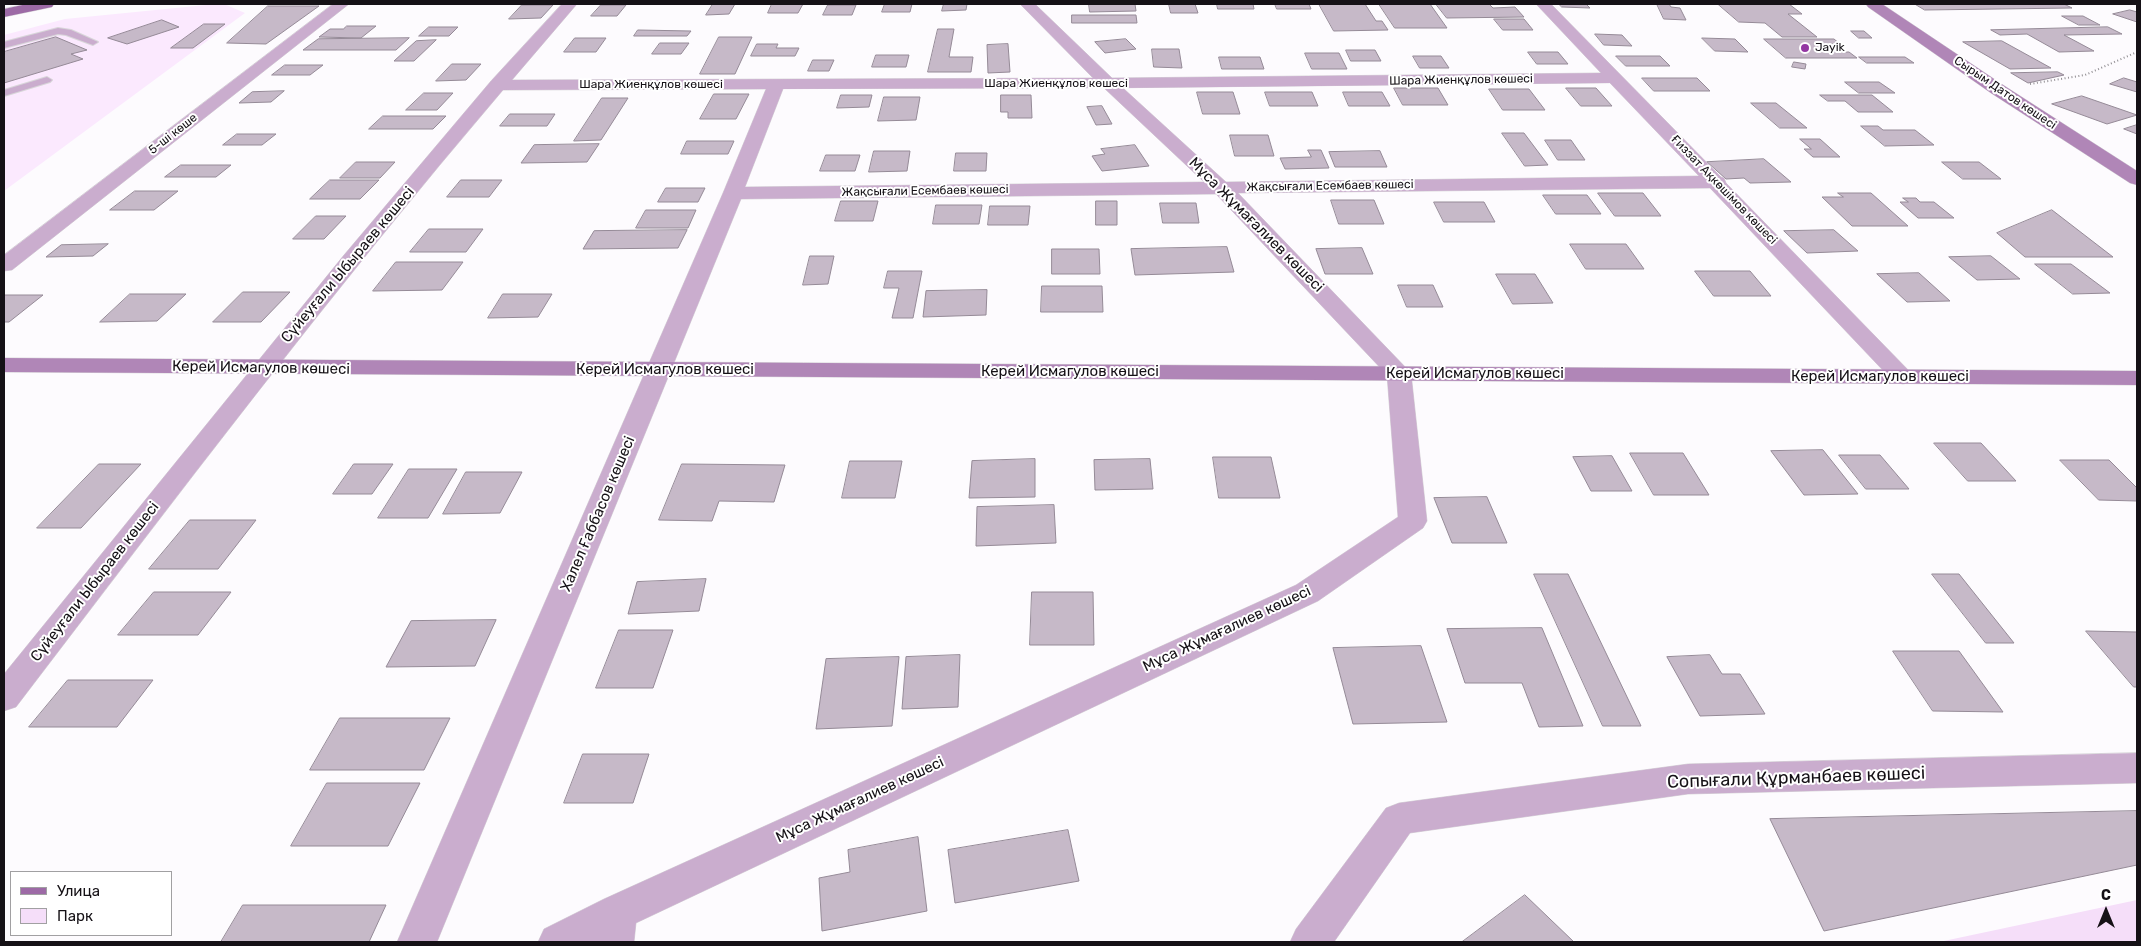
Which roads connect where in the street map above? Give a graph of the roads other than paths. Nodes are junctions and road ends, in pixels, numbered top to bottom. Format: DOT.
graph roads {
  1 [pos="13,4"];
  2 [pos="35,4"];
  3 [pos="47,4"];
  4 [pos="342,4"];
  5 [pos="570,4"];
  6 [pos="1026,4"];
  7 [pos="1544,4"];
  8 [pos="1861,4"];
  9 [pos="1873,4"];
  10 [pos="4,6"];
  11 [pos="4,13"];
  12 [pos="1903,23"];
  13 [pos="93,42"];
  14 [pos="4,45"];
  15 [pos="1616,78"];
  16 [pos="47,80"];
  17 [pos="1108,84"];
  18 [pos="497,85"];
  19 [pos="776,85"];
  20 [pos="4,93"];
  21 [pos="2137,178"];
  22 [pos="1717,182"];
  23 [pos="1222,188"];
  24 [pos="733,193"];
  25 [pos="4,265"];
  26 [pos="4,365"];
  27 [pos="263,368"];
  28 [pos="659,370"];
  29 [pos="1399,373"];
  30 [pos="1903,377"];
  31 [pos="2137,378"];
  32 [pos="4,698"];
  33 [pos="2137,768"];
  34 [pos="616,927"];
  35 [pos="417,942"];
  36 [pos="558,942"];
  37 [pos="1310,942"];
  1 -- 10 [label="main road"];
  2 -- 11 [label="main road"];
  3 -- 11 [label="main road"];
  4 -- 25 [label="street, 5-шi көше"];
  5 -- 18 [label="street, Сүйеуғали Ыбыраев көшесi"];
  6 -- 17 [label="street, Мұса Жұмағалиев көшесі"];
  7 -- 15 [label="street, Ғиззат Ақкөшімов көшесi"];
  8 -- 12 [label="street"];
  9 -- 12 [label="street, Сырым Датов көшесі"];
  12 -- 21 [label="street, Сырым Датов көшесі"];
  13 -- 14 [label="lane"];
  15 -- 17 [label="street, Шара Жиенқұлов көшесі"];
  15 -- 22 [label="street, Ғиззат Ақкөшімов көшесi"];
  16 -- 20 [label="lane"];
  17 -- 19 [label="street, Шара Жиенқұлов көшесі"];
  17 -- 23 [label="street, Мұса Жұмағалиев көшесі"];
  18 -- 19 [label="street, Шара Жиенқұлов көшесі"];
  18 -- 27 [label="street, Сүйеуғали Ыбыраев көшесi"];
  19 -- 24 [label="street, Халел Ғаббасов көшесі"];
  22 -- 23 [label="street, Жақсығали Есембаев көшесi"];
  22 -- 30 [label="street, Ғиззат Ақкөшімов көшесi"];
  23 -- 24 [label="street, Жақсығали Есембаев көшесi"];
  23 -- 29 [label="street, Мұса Жұмағалиев көшесі"];
  24 -- 28 [label="street, Халел Ғаббасов көшесі"];
  26 -- 27 [label="street, Керей Исмагулов көшесі"];
  27 -- 28 [label="street, Керей Исмагулов көшесі"];
  27 -- 32 [label="street, Сүйеуғали Ыбыраев көшесi"];
  28 -- 29 [label="street, Керей Исмагулов көшесі"];
  28 -- 35 [label="street, Халел Ғаббасов көшесі"];
  29 -- 30 [label="street, Керей Исмагулов көшесі"];
  29 -- 34 [label="street, Мұса Жұмағалиев көшесі"];
  30 -- 31 [label="street, Керей Исмагулов көшесі"];
  33 -- 37 [label="street, Сопығали Құрманбаев көшесі"];
  34 -- 36 [label="street, Мұса Жұмағалиев көшесі"];
}
